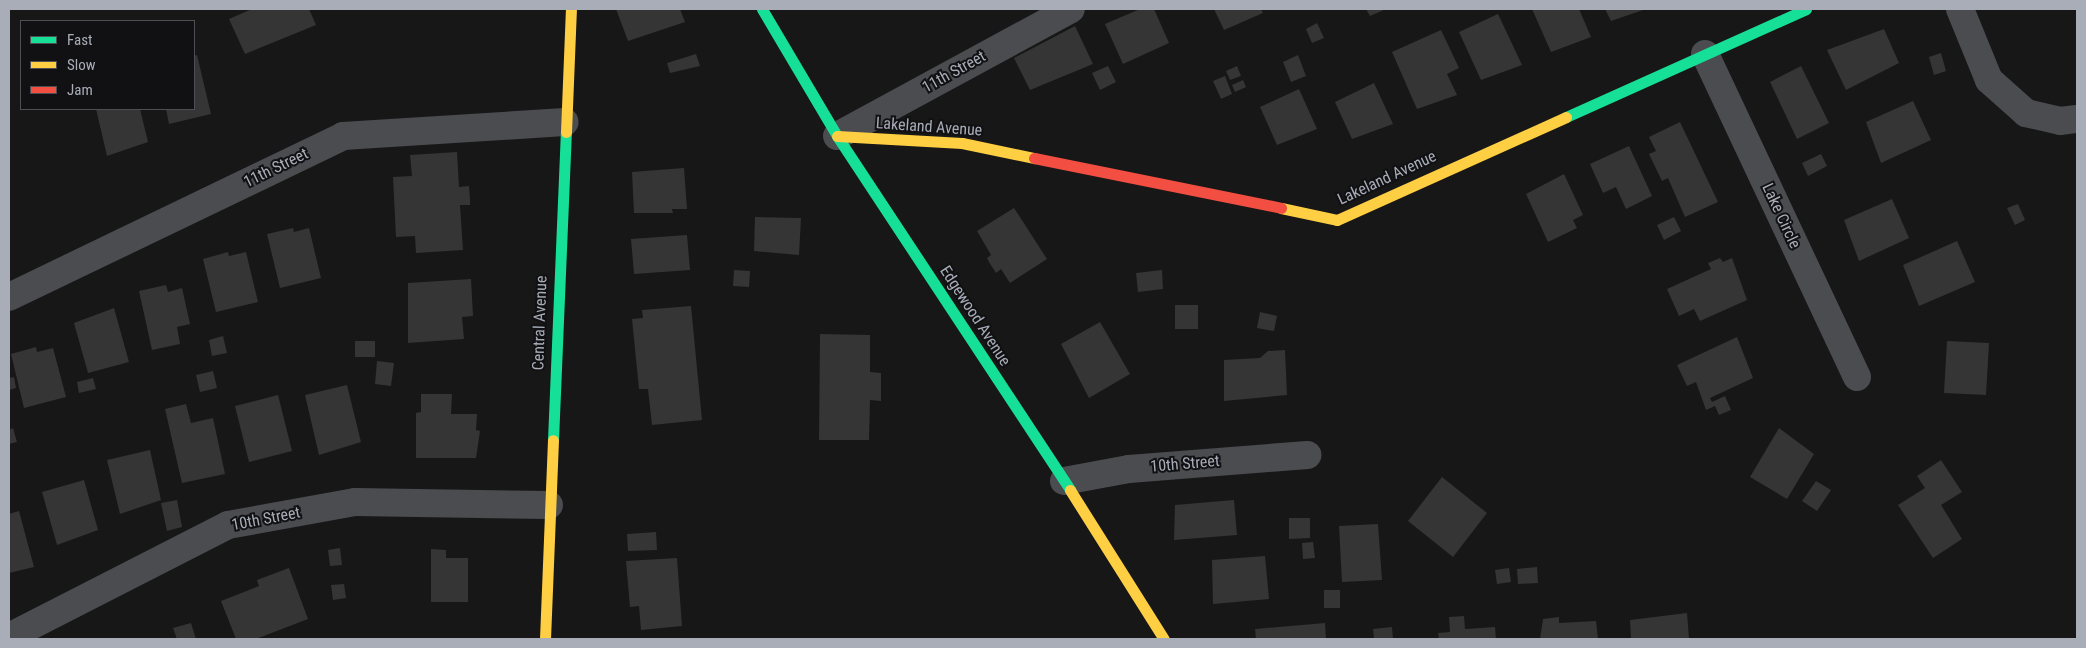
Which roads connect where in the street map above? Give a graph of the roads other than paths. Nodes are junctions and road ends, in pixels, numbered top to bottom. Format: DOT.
graph roads {
  1 [pos="571,9"];
  2 [pos="762,9"];
  3 [pos="1071,9"];
  4 [pos="1806,9"];
  5 [pos="1960,9"];
  6 [pos="1705,54"];
  7 [pos="2077,119"];
  8 [pos="565,122"];
  9 [pos="836,136"];
  10 [pos="9,297"];
  11 [pos="1857,377"];
  12 [pos="1308,455"];
  13 [pos="1064,480"];
  14 [pos="549,505"];
  15 [pos="9,637"];
  16 [pos="545,639"];
  17 [pos="1164,639"];
  1 -- 8 [label="street, Central Avenue"];
  2 -- 9 [label="street, Edgewood Avenue"];
  3 -- 9 [label="street, 11th Street"];
  4 -- 6 [label="street, Lakeland Avenue"];
  5 -- 7 [label="street"];
  6 -- 9 [label="street, Lakeland Avenue"];
  6 -- 11 [label="street, Lake Circle"];
  8 -- 10 [label="street, 11th Street"];
  8 -- 14 [label="street, Central Avenue"];
  9 -- 13 [label="street, Edgewood Avenue"];
  12 -- 13 [label="street, 10th Street"];
  13 -- 17 [label="street, Edgewood Avenue"];
  14 -- 15 [label="street, 10th Street"];
  14 -- 16 [label="street, Central Avenue"];
}
